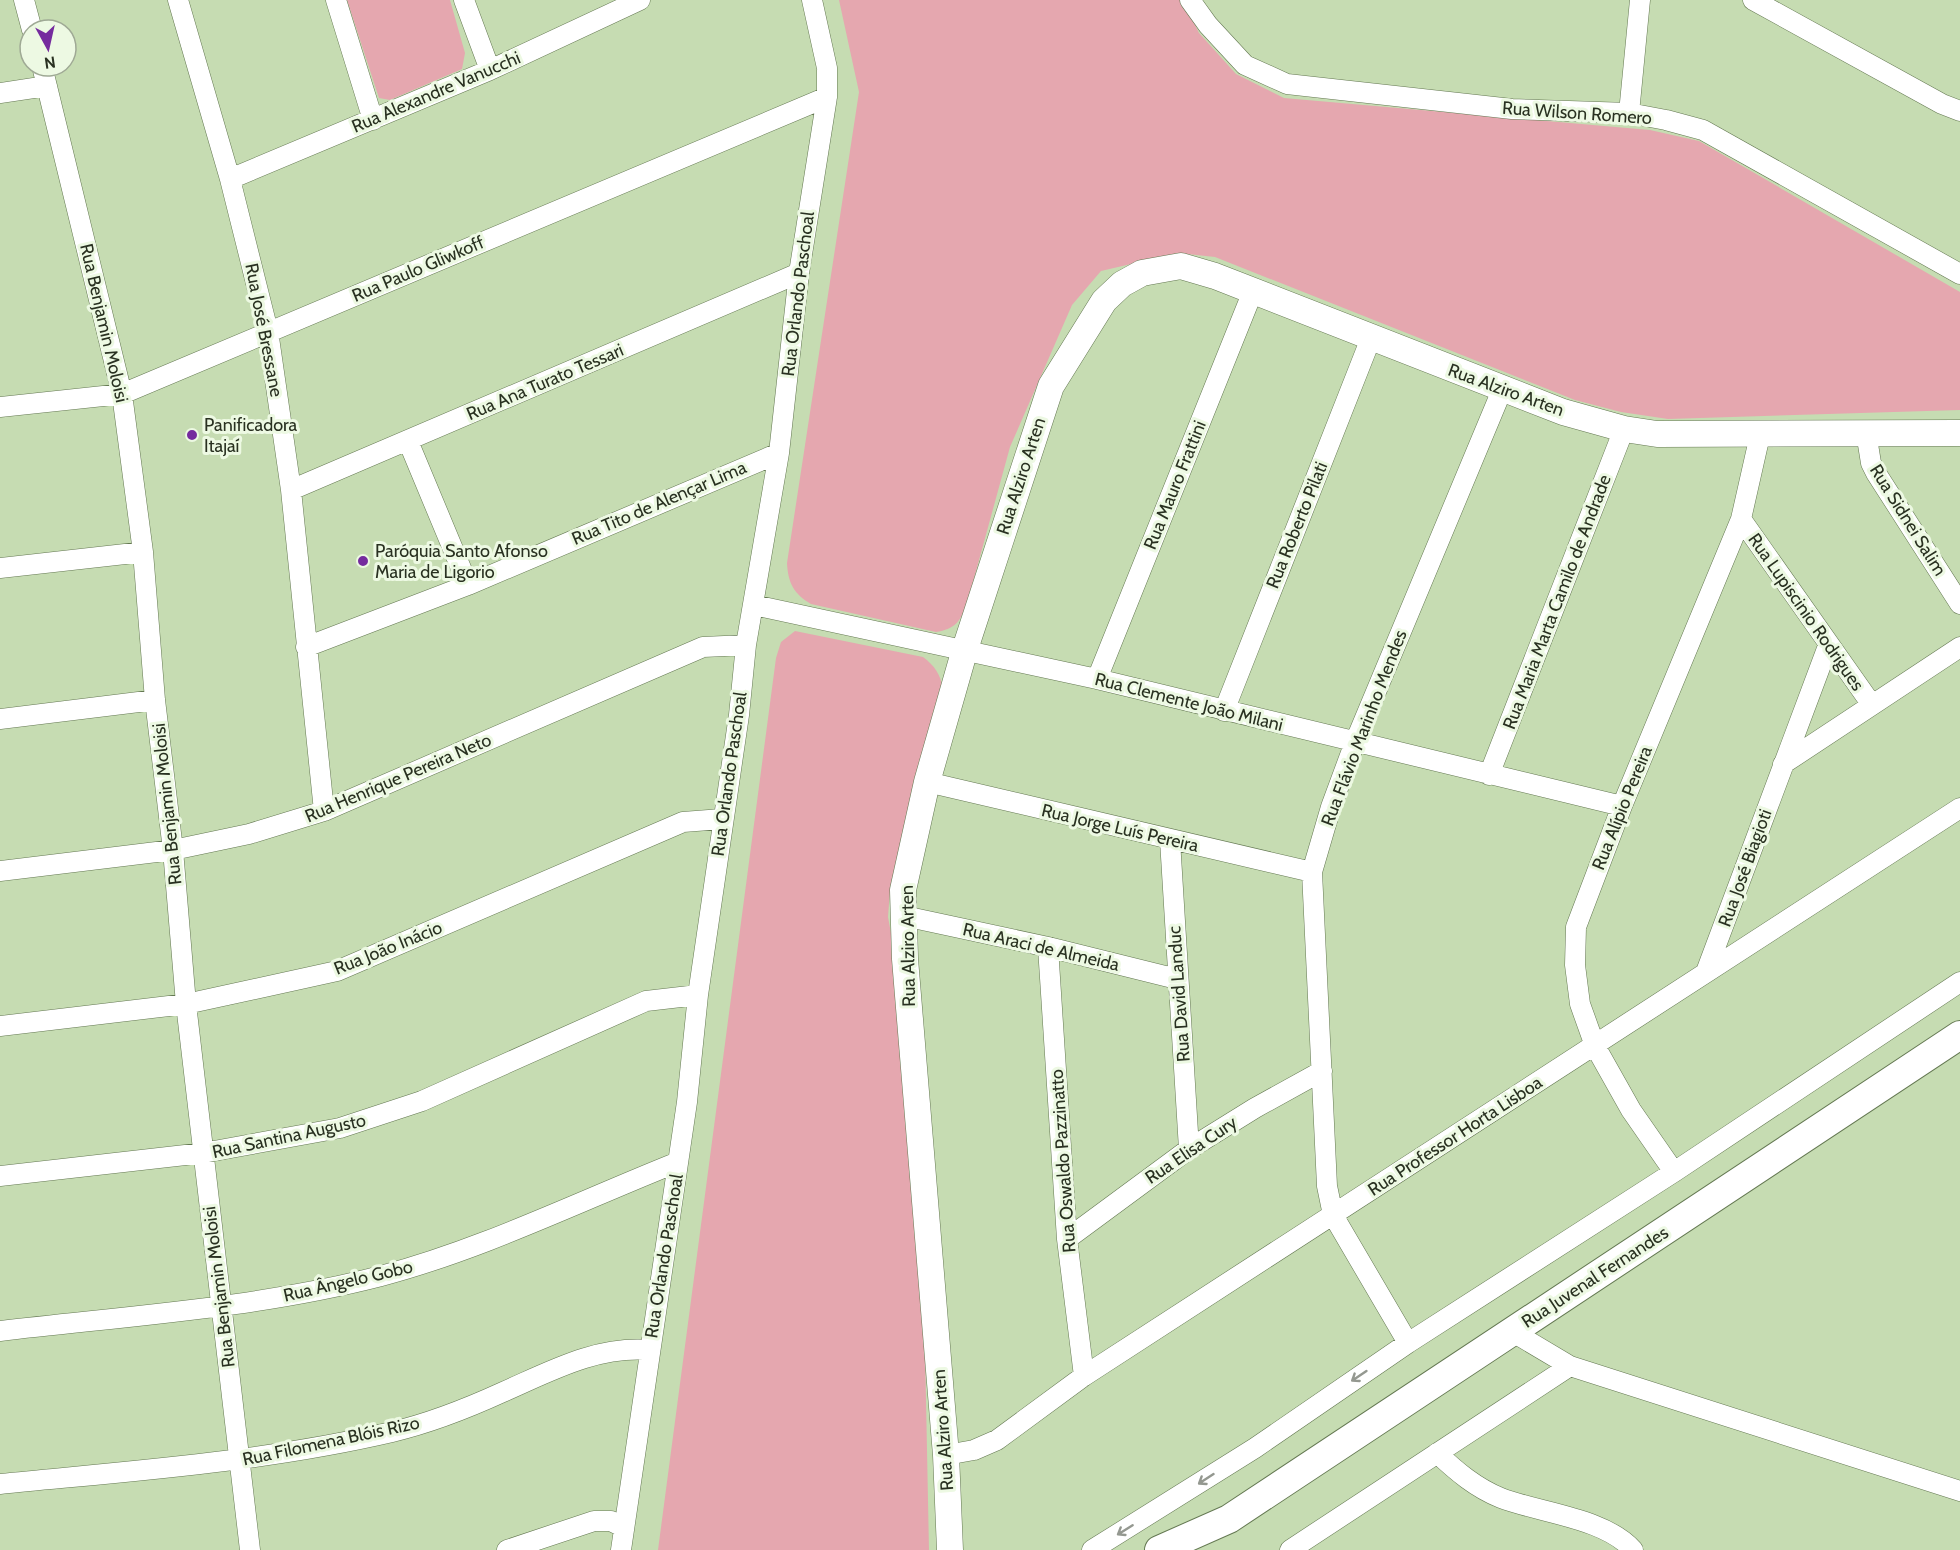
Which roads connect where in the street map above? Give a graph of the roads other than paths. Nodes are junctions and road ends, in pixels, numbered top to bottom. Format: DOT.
graph roads {
  1 [pos="24,0"];
  2 [pos="178,0"];
  3 [pos="336,0"];
  4 [pos="464,0"];
  5 [pos="640,0"];
  6 [pos="812,0"];
  7 [pos="1190,0"];
  8 [pos="1640,0"];
  9 [pos="1753,0"];
  10 [pos="29,18"];
  11 [pos="490,70"];
  12 [pos="45,78"];
  13 [pos="47,86"];
  14 [pos="0,93"];
  15 [pos="827,97"];
  16 [pos="1960,111"];
  17 [pos="1629,113"];
  18 [pos="373,120"];
  19 [pos="230,179"];
  20 [pos="799,273"];
  21 [pos="1960,274"];
  22 [pos="1253,291"];
  23 [pos="268,331"];
  24 [pos="1371,338"];
  25 [pos="1502,390"];
  26 [pos="122,394"];
  27 [pos="0,407"];
  28 [pos="1624,429"];
  29 [pos="1866,432"];
  30 [pos="1960,433"];
  31 [pos="1760,435"];
  32 [pos="408,441"];
  33 [pos="778,453"];
  34 [pos="291,490"];
  35 [pos="1742,519"];
  36 [pos="143,552"];
  37 [pos="0,568"];
  38 [pos="468,585"];
  39 [pos="1960,604"];
  40 [pos="754,605"];
  41 [pos="746,645"];
  42 [pos="1828,646"];
  43 [pos="306,647"];
  44 [pos="1960,647"];
  45 [pos="965,650"];
  46 [pos="1097,680"];
  47 [pos="155,700"];
  48 [pos="1872,705"];
  49 [pos="1224,711"];
  50 [pos="0,719"];
  51 [pos="1355,742"];
  52 [pos="1783,764"];
  53 [pos="1489,775"];
  54 [pos="927,782"];
  55 [pos="1622,806"];
  56 [pos="1960,808"];
  57 [pos="324,811"];
  58 [pos="722,819"];
  59 [pos="1170,840"];
  60 [pos="173,850"];
  61 [pos="0,871"];
  62 [pos="1312,872"];
  63 [pos="904,916"];
  64 [pos="1048,946"];
  65 [pos="1706,972"];
  66 [pos="1177,979"];
  67 [pos="1960,982"];
  68 [pos="698,995"];
  69 [pos="186,1004"];
  70 [pos="0,1026"];
  71 [pos="1960,1035"];
  72 [pos="1595,1046"];
  73 [pos="1322,1071"];
  74 [pos="1189,1149"];
  75 [pos="203,1153"];
  76 [pos="678,1162"];
  77 [pos="1674,1172"];
  78 [pos="0,1176"];
  79 [pos="1333,1215"];
  80 [pos="1067,1239"];
  81 [pos="221,1305"];
  82 [pos="0,1331"];
  83 [pos="1511,1331"];
  84 [pos="1408,1343"];
  85 [pos="649,1350"];
  86 [pos="1570,1366"];
  87 [pos="1084,1376"];
  88 [pos="1437,1454"];
  89 [pos="946,1455"];
  90 [pos="239,1461"];
  91 [pos="0,1484"];
  92 [pos="1960,1491"];
  93 [pos="1229,1519"];
  94 [pos="624,1527"];
  95 [pos="250,1550"];
  96 [pos="507,1550"];
  97 [pos="621,1550"];
  98 [pos="949,1550"];
  99 [pos="1092,1550"];
  100 [pos="1160,1550"];
  101 [pos="1195,1550"];
  102 [pos="1290,1550"];
  103 [pos="1633,1550"];
  1 -- 10 [label="street"];
  2 -- 19 [label="street, Rua José Bressane"];
  3 -- 18 [label="street"];
  4 -- 11 [label="street"];
  5 -- 11 [label="street, Rua Alexandre Vanucchi"];
  6 -- 15 [label="street, Rua Orlando Paschoal"];
  7 -- 17 [label="street, Rua Wilson Romero"];
  8 -- 17 [label="street"];
  9 -- 16 [label="street"];
  11 -- 18 [label="street, Rua Alexandre Vanucchi"];
  12 -- 13 [label="street, Rua Benjamin Moloisi"];
  13 -- 14 [label="street"];
  13 -- 26 [label="street, Rua Benjamin Moloisi"];
  15 -- 20 [label="street, Rua Orlando Paschoal"];
  15 -- 23 [label="street, Rua Paulo Gliwkoff"];
  17 -- 21 [label="street, Rua Wilson Romero"];
  18 -- 19 [label="street, Rua Alexandre Vanucchi"];
  19 -- 23 [label="street, Rua José Bressane"];
  20 -- 32 [label="street, Rua Ana Turato Tessari"];
  20 -- 33 [label="street, Rua Orlando Paschoal"];
  22 -- 24 [label="street, Rua Alziro Arten"];
  22 -- 45 [label="street, Rua Alziro Arten"];
  22 -- 46 [label="street, Rua Mauro Frattini"];
  23 -- 26 [label="street, Rua Paulo Gliwkoff"];
  23 -- 34 [label="street, Rua José Bressane"];
  24 -- 25 [label="street, Rua Alziro Arten"];
  24 -- 49 [label="street, Rua Roberto Pilati"];
  25 -- 28 [label="street, Rua Alziro Arten"];
  25 -- 51 [label="street, Rua Flávio Marinho Mendes"];
  26 -- 27 [label="street, Rua Paulo Gliwkoff"];
  26 -- 36 [label="street, Rua Benjamin Moloisi"];
  28 -- 31 [label="street, Rua Alziro Arten"];
  28 -- 53 [label="street, Rua Maria Marta Camilo de Andrade"];
  29 -- 30 [label="street, Rua Alziro Arten"];
  29 -- 31 [label="street, Rua Alziro Arten"];
  29 -- 39 [label="street, Rua Sidnei Salim"];
  31 -- 35 [label="street, Rua Alípio Pereira"];
  32 -- 34 [label="street, Rua Ana Turato Tessari"];
  32 -- 38 [label="street"];
  33 -- 38 [label="street, Rua Tito de Alençar Lima"];
  33 -- 40 [label="street, Rua Orlando Paschoal"];
  34 -- 43 [label="street, Rua José Bressane"];
  35 -- 42 [label="street, Rua Lupiscinio Rodrigues"];
  35 -- 55 [label="street, Rua Alípio Pereira"];
  36 -- 37 [label="street"];
  36 -- 47 [label="street, Rua Benjamin Moloisi"];
  38 -- 43 [label="street, Rua Tito de Alençar Lima"];
  40 -- 41 [label="street, Rua Orlando Paschoal"];
  40 -- 45 [label="street, Rua Clemente João Milani"];
  41 -- 57 [label="street, Rua Henrique Pereira Neto"];
  41 -- 58 [label="street, Rua Orlando Paschoal"];
  42 -- 48 [label="street, Rua Lupiscinio Rodrigues"];
  42 -- 52 [label="street, Rua José Biagioti"];
  43 -- 57 [label="street, Rua José Bressane"];
  44 -- 48 [label="street"];
  45 -- 46 [label="street, Rua Clemente João Milani"];
  45 -- 54 [label="street, Rua Alziro Arten"];
  46 -- 49 [label="street, Rua Clemente João Milani"];
  47 -- 50 [label="street"];
  47 -- 60 [label="street, Rua Benjamin Moloisi"];
  48 -- 52 [label="street"];
  49 -- 51 [label="street, Rua Clemente João Milani"];
  51 -- 53 [label="street, Rua Clemente João Milani"];
  51 -- 62 [label="street, Rua Flávio Marinho Mendes"];
  52 -- 65 [label="street, Rua José Biagioti"];
  53 -- 55 [label="street, Rua Clemente João Milani"];
  54 -- 59 [label="street, Rua Jorge Luís Pereira"];
  54 -- 63 [label="street, Rua Alziro Arten"];
  55 -- 72 [label="street, Rua Alípio Pereira"];
  56 -- 65 [label="street, Rua Professor Horta Lisboa"];
  57 -- 60 [label="street, Rua Henrique Pereira Neto"];
  58 -- 68 [label="street, Rua Orlando Paschoal"];
  58 -- 69 [label="street, Rua João Inácio"];
  59 -- 62 [label="street, Rua Jorge Luís Pereira"];
  59 -- 66 [label="street, Rua David Landuc"];
  60 -- 61 [label="street, Rua Henrique Pereira Neto"];
  60 -- 69 [label="street, Rua Benjamin Moloisi"];
  62 -- 73 [label="street, Rua Flávio Marinho Mendes"];
  63 -- 64 [label="street, Rua Araci de Almeida"];
  63 -- 89 [label="street, Rua Alziro Arten"];
  64 -- 66 [label="street, Rua Araci de Almeida"];
  64 -- 80 [label="street, Rua Oswaldo Pazzinatto"];
  65 -- 72 [label="street, Rua Professor Horta Lisboa"];
  66 -- 74 [label="street, Rua David Landuc"];
  67 -- 77 [label="street"];
  68 -- 75 [label="street, Rua Santina Augusto"];
  68 -- 76 [label="street, Rua Orlando Paschoal"];
  69 -- 70 [label="street, Rua João Inácio"];
  69 -- 75 [label="street, Rua Benjamin Moloisi"];
  71 -- 83 [label="main road, Rua Juvenal Fernandes"];
  72 -- 77 [label="street, Rua Alípio Pereira"];
  72 -- 79 [label="street, Rua Professor Horta Lisboa"];
  73 -- 74 [label="street, Rua Elisa Cury"];
  73 -- 79 [label="street, Rua Flávio Marinho Mendes"];
  74 -- 80 [label="street, Rua Elisa Cury"];
  75 -- 78 [label="street, Rua Santina Augusto"];
  75 -- 81 [label="street, Rua Benjamin Moloisi"];
  76 -- 81 [label="street, Rua Ângelo Gobo"];
  76 -- 85 [label="street, Rua Orlando Paschoal"];
  77 -- 84 [label="street"];
  79 -- 84 [label="street, Rua Flávio Marinho Mendes"];
  79 -- 87 [label="street, Rua Professor Horta Lisboa"];
  80 -- 87 [label="street, Rua Oswaldo Pazzinatto"];
  81 -- 82 [label="street, Rua Ângelo Gobo"];
  81 -- 90 [label="street, Rua Benjamin Moloisi"];
  83 -- 86 [label="street"];
  83 -- 93 [label="main road, Rua Juvenal Fernandes"];
  84 -- 99 [label="street, one-way"];
  85 -- 90 [label="street, Rua Filomena Blóis Rizo"];
  85 -- 94 [label="street, Rua Orlando Paschoal"];
  86 -- 88 [label="street"];
  86 -- 92 [label="street"];
  87 -- 89 [label="street, Rua Professor Horta Lisboa"];
  88 -- 102 [label="street"];
  88 -- 103 [label="street"];
  89 -- 98 [label="street, Rua Alziro Arten"];
  90 -- 91 [label="street, Rua Filomena Blóis Rizo"];
  90 -- 95 [label="street, Rua Benjamin Moloisi"];
  93 -- 100 [label="main road"];
  93 -- 101 [label="main road"];
  94 -- 96 [label="street"];
  94 -- 97 [label="street, Rua Orlando Paschoal"];
}
